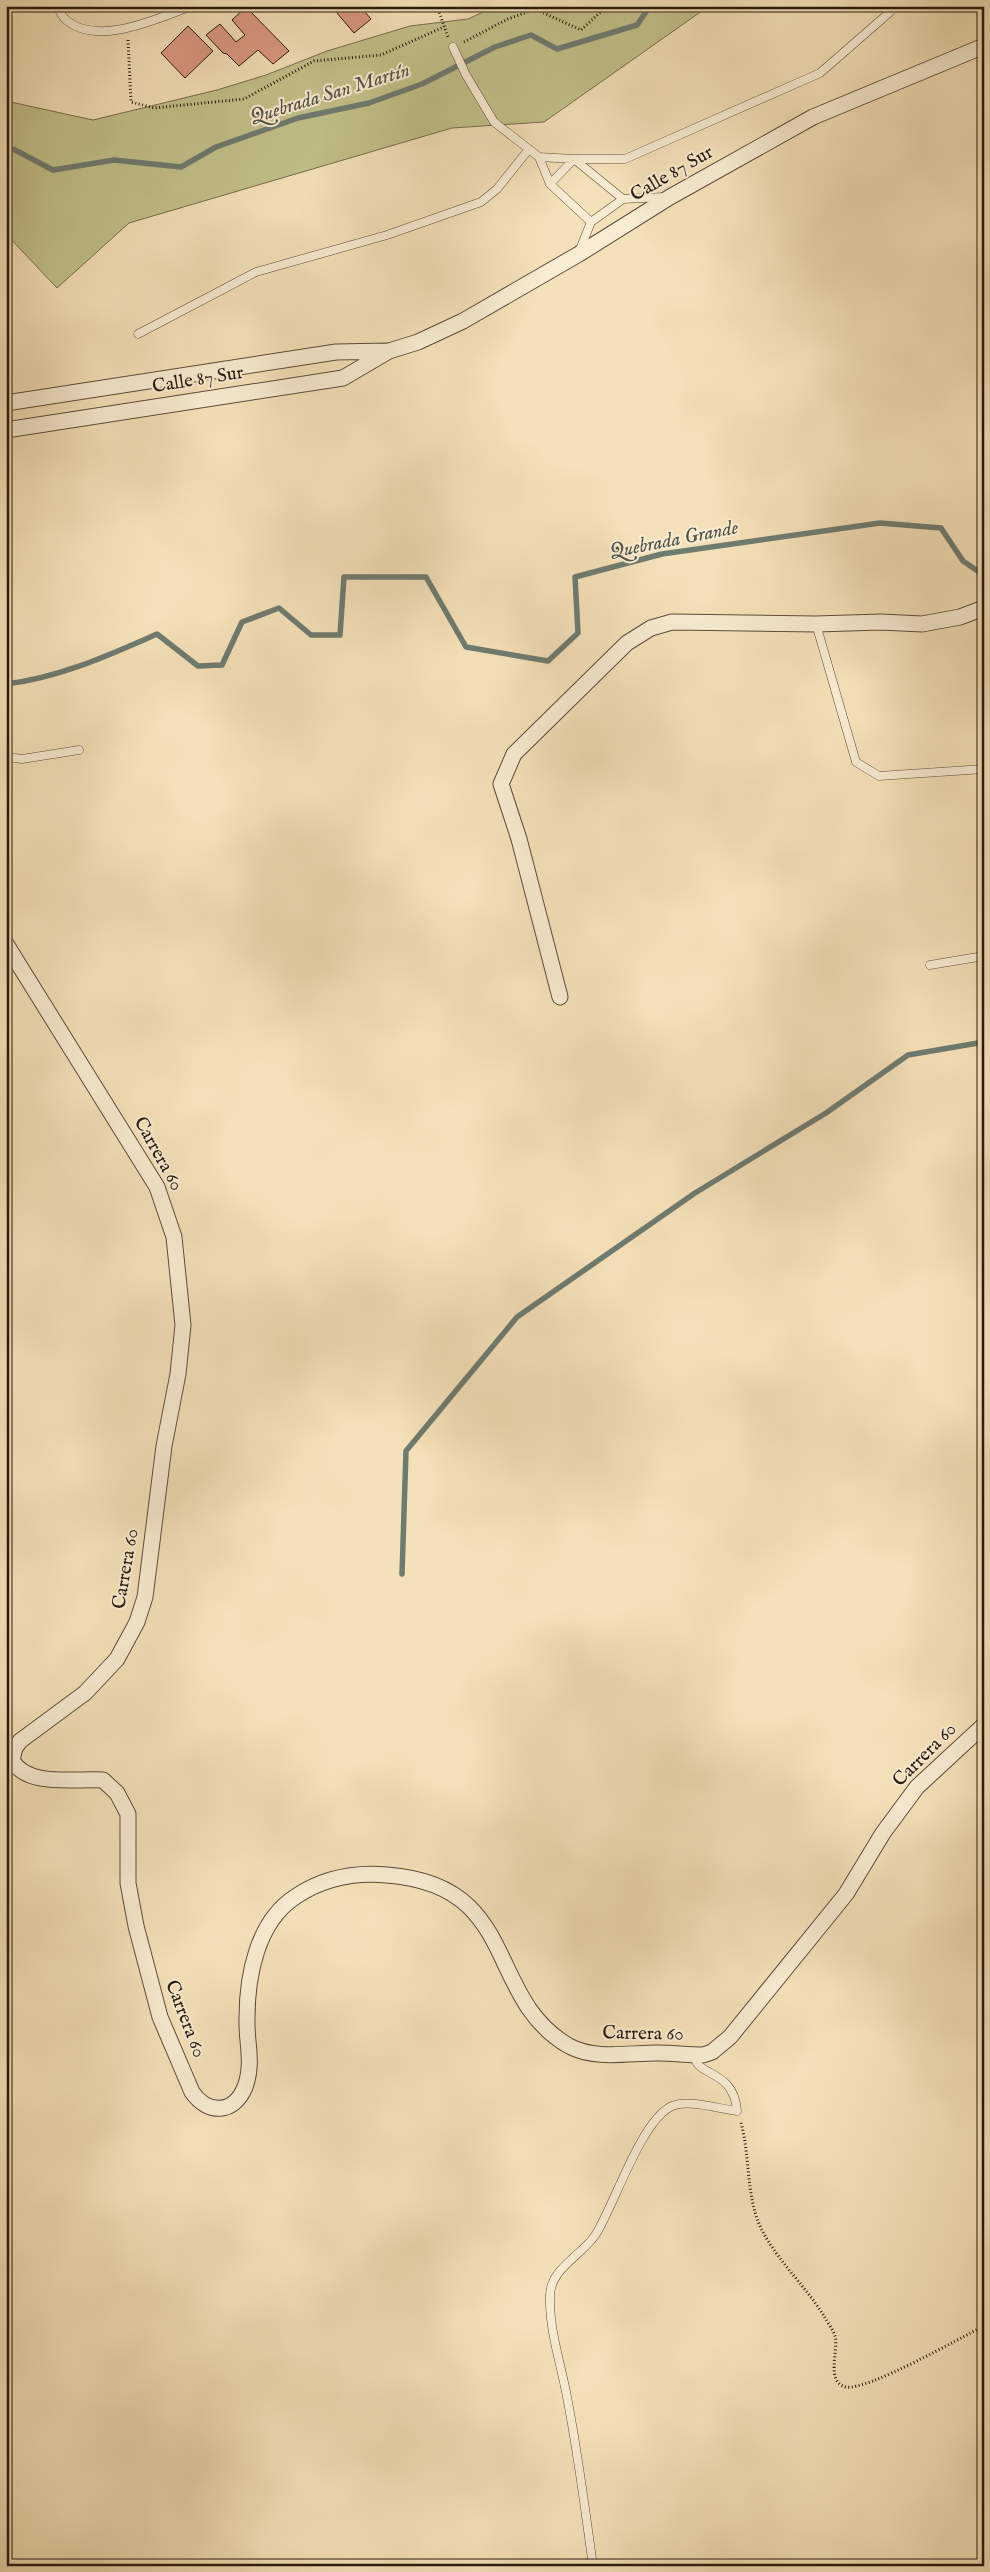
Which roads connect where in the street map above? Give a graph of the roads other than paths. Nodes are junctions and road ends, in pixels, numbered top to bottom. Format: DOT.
graph roads {
  1 [pos="57,6"];
  2 [pos="192,6"];
  3 [pos="890,12"];
  4 [pos="984,46"];
  5 [pos="453,47"];
  6 [pos="529,149"];
  7 [pos="539,157"];
  8 [pos="574,159"];
  9 [pos="550,184"];
  10 [pos="670,197"];
  11 [pos="622,199"];
  12 [pos="591,222"];
  13 [pos="579,254"];
  14 [pos="138,334"];
  15 [pos="389,352"];
  16 [pos="6,404"];
  17 [pos="6,430"];
  18 [pos="984,608"];
  19 [pos="816,624"];
  20 [pos="79,750"];
  21 [pos="6,757"];
  22 [pos="984,769"];
  23 [pos="6,944"];
  24 [pos="984,956"];
  25 [pos="930,965"];
  26 [pos="560,997"];
  27 [pos="984,1725"];
  28 [pos="695,2055"];
  29 [pos="593,2566"];
  1 -- 2 [label="lane"];
  3 -- 8 [label="lane"];
  4 -- 10 [label="street, Calle 87 Sur"];
  5 -- 6 [label="lane"];
  6 -- 7 [label="lane"];
  6 -- 14 [label="lane"];
  7 -- 8 [label="lane"];
  7 -- 9 [label="lane"];
  8 -- 9 [label="lane"];
  8 -- 11 [label="lane"];
  9 -- 12 [label="lane"];
  10 -- 11 [label="lane"];
  10 -- 13 [label="street, Calle 87 Sur"];
  11 -- 12 [label="lane"];
  12 -- 13 [label="lane"];
  13 -- 15 [label="street, Calle 87 Sur"];
  15 -- 16 [label="street, Calle 87 Sur"];
  15 -- 17 [label="street, Calle 87 Sur"];
  18 -- 19 [label="street"];
  19 -- 22 [label="lane"];
  19 -- 26 [label="street"];
  20 -- 21 [label="lane"];
  23 -- 28 [label="street, Carrera 60"];
  24 -- 25 [label="lane"];
  27 -- 28 [label="street, Carrera 60"];
  28 -- 29 [label="lane"];
}
